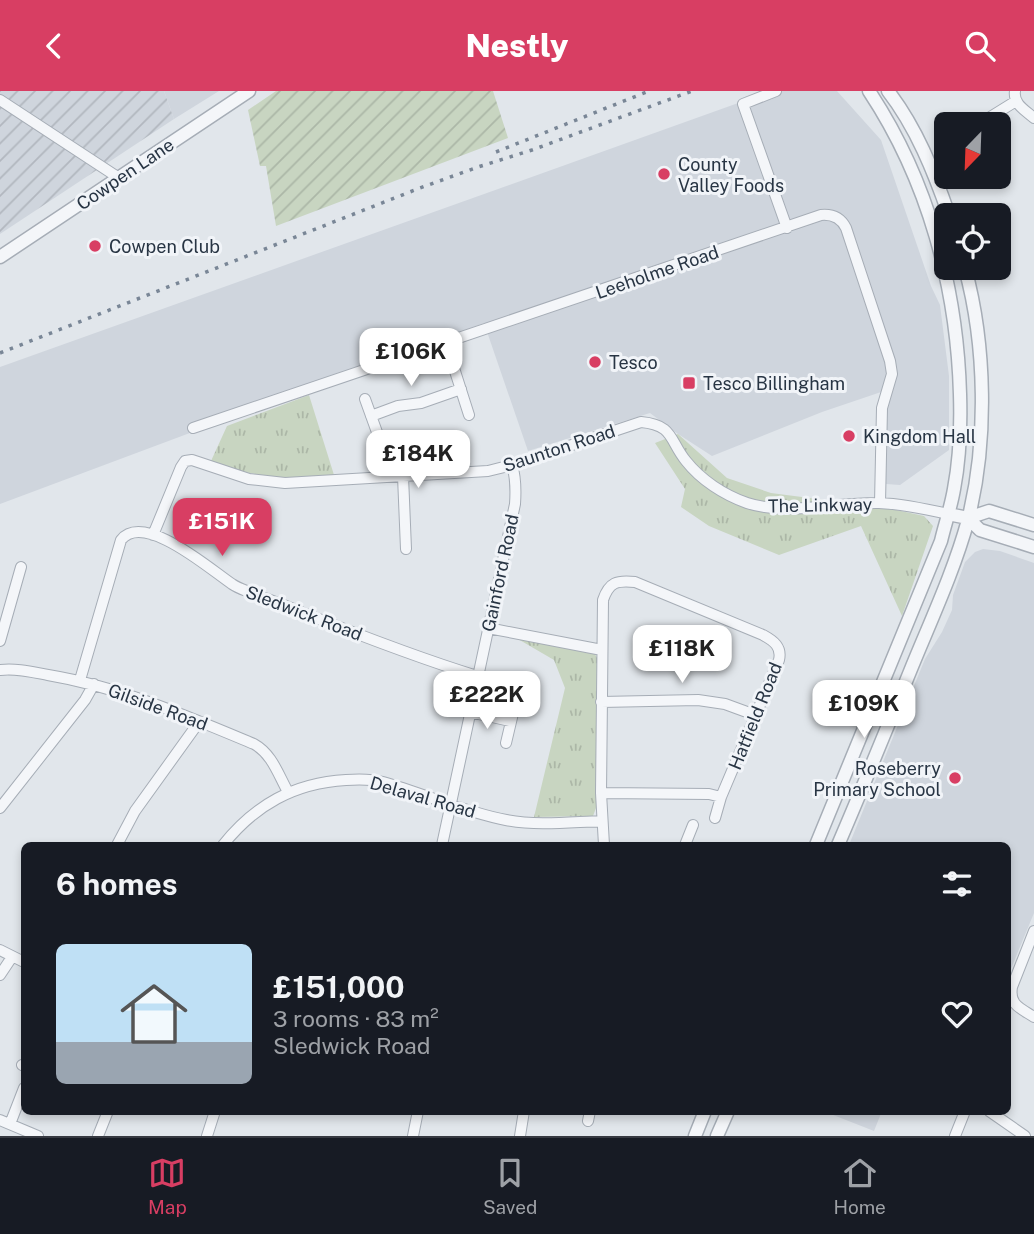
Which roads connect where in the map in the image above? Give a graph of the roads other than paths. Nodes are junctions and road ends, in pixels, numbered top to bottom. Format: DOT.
graph roads {
  1 [pos="249,91"];
  2 [pos="776,91"];
  3 [pos="869,91"];
  4 [pos="888,91"];
  5 [pos="1015,96"];
  6 [pos="0,100"];
  7 [pos="994,112"];
  8 [pos="1034,118"];
  9 [pos="119,178"];
  10 [pos="945,203"];
  11 [pos="934,227"];
  12 [pos="787,228"];
  13 [pos="0,257"];
  14 [pos="948,280"];
  15 [pos="968,280"];
  16 [pos="446,343"];
  17 [pos="461,389"];
  18 [pos="365,398"];
  19 [pos="469,415"];
  20 [pos="371,416"];
  21 [pos="641,422"];
  22 [pos="193,428"];
  23 [pos="378,435"];
  24 [pos="512,465"];
  25 [pos="403,476"];
  26 [pos="880,503"];
  27 [pos="948,514"];
  28 [pos="968,518"];
  29 [pos="1034,526"];
  30 [pos="153,535"];
  31 [pos="1034,547"];
  32 [pos="406,551"];
  33 [pos="22,567"];
  34 [pos="488,628"];
  35 [pos="0,641"];
  36 [pos="602,650"];
  37 [pos="0,670"];
  38 [pos="477,676"];
  39 [pos="80,680"];
  40 [pos="94,684"];
  41 [pos="517,692"];
  42 [pos="601,702"];
  43 [pos="470,712"];
  44 [pos="755,715"];
  45 [pos="510,721"];
  46 [pos="199,722"];
  47 [pos="506,743"];
  48 [pos="288,792"];
  49 [pos="601,793"];
  50 [pos="721,797"];
  51 [pos="450,805"];
  52 [pos="0,808"];
  53 [pos="715,818"];
  54 [pos="602,821"];
  55 [pos="692,825"];
  56 [pos="119,842"];
  57 [pos="226,842"];
  58 [pos="443,842"];
  59 [pos="604,842"];
  60 [pos="686,842"];
  61 [pos="817,842"];
  62 [pos="839,842"];
  63 [pos="1034,931"];
  64 [pos="0,950"];
  65 [pos="12,957"];
  66 [pos="21,962"];
  67 [pos="0,975"];
  68 [pos="1034,1017"];
  69 [pos="21,1093"];
  70 [pos="106,1115"];
  71 [pos="214,1115"];
  72 [pos="417,1115"];
  73 [pos="523,1115"];
  74 [pos="703,1115"];
  75 [pos="726,1115"];
  76 [pos="963,1115"];
  77 [pos="995,1115"];
  78 [pos="5,1122"];
  79 [pos="38,1136"];
  80 [pos="98,1136"];
  81 [pos="206,1136"];
  82 [pos="413,1136"];
  83 [pos="520,1136"];
  84 [pos="695,1136"];
  85 [pos="718,1136"];
  86 [pos="955,1136"];
  87 [pos="1025,1136"];
  1 -- 9 [label="street, Cowpen Lane"];
  2 -- 12 [label="street"];
  3 -- 11 [label="street"];
  4 -- 10 [label="street"];
  5 -- 7 [label="street"];
  5 -- 8 [label="street"];
  6 -- 9 [label="street"];
  9 -- 13 [label="street, Cowpen Lane"];
  12 -- 16 [label="street, Leeholme Road"];
  12 -- 26 [label="street, Leeholme Road"];
  14 -- 27 [label="street"];
  15 -- 28 [label="street"];
  16 -- 17 [label="street"];
  16 -- 22 [label="street, Leeholme Road"];
  17 -- 19 [label="street"];
  17 -- 20 [label="street"];
  18 -- 20 [label="street"];
  20 -- 23 [label="street"];
  21 -- 24 [label="street, Saunton Road"];
  21 -- 26 [label="street, The Linkway"];
  24 -- 25 [label="street, Saunton Road"];
  24 -- 34 [label="street, Gainford Road"];
  25 -- 30 [label="street, Saunton Road"];
  25 -- 32 [label="street"];
  26 -- 27 [label="street, The Linkway"];
  27 -- 28 [label="street"];
  27 -- 61 [label="street"];
  28 -- 29 [label="street"];
  28 -- 31 [label="street"];
  28 -- 62 [label="street"];
  30 -- 38 [label="street, Sledwick Road"];
  30 -- 39 [label="street"];
  33 -- 35 [label="street"];
  34 -- 36 [label="street"];
  34 -- 38 [label="street, Gainford Road"];
  36 -- 42 [label="street, Hatfield Road"];
  36 -- 44 [label="street, Hatfield Road"];
  37 -- 39 [label="street, Gilside Road"];
  38 -- 43 [label="street, Gainford Road"];
  39 -- 40 [label="street, Gilside Road"];
  40 -- 46 [label="street, Gilside Road"];
  40 -- 52 [label="street"];
  41 -- 45 [label="street"];
  42 -- 44 [label="street"];
  42 -- 49 [label="street, Hatfield Road"];
  43 -- 45 [label="street"];
  43 -- 51 [label="street, Gainford Road"];
  44 -- 50 [label="street, Hatfield Road"];
  45 -- 47 [label="street"];
  46 -- 48 [label="street, Gilside Road"];
  46 -- 56 [label="street"];
  48 -- 51 [label="street, Delaval Road"];
  48 -- 57 [label="street, Delaval Road"];
  49 -- 50 [label="street"];
  49 -- 54 [label="street, Hatfield Road"];
  50 -- 53 [label="street, Hatfield Road"];
  51 -- 54 [label="street, Delaval Road"];
  51 -- 58 [label="street, Gainford Road"];
  54 -- 59 [label="street, Hatfield Road"];
  55 -- 60 [label="street"];
  63 -- 68 [label="street"];
  64 -- 65 [label="street"];
  65 -- 66 [label="street"];
  65 -- 67 [label="street"];
  69 -- 78 [label="street"];
  70 -- 80 [label="street"];
  71 -- 81 [label="street"];
  72 -- 82 [label="street"];
  73 -- 83 [label="street"];
  74 -- 84 [label="street"];
  75 -- 85 [label="street"];
  76 -- 86 [label="street"];
  77 -- 87 [label="street"];
  78 -- 79 [label="street"];
}
